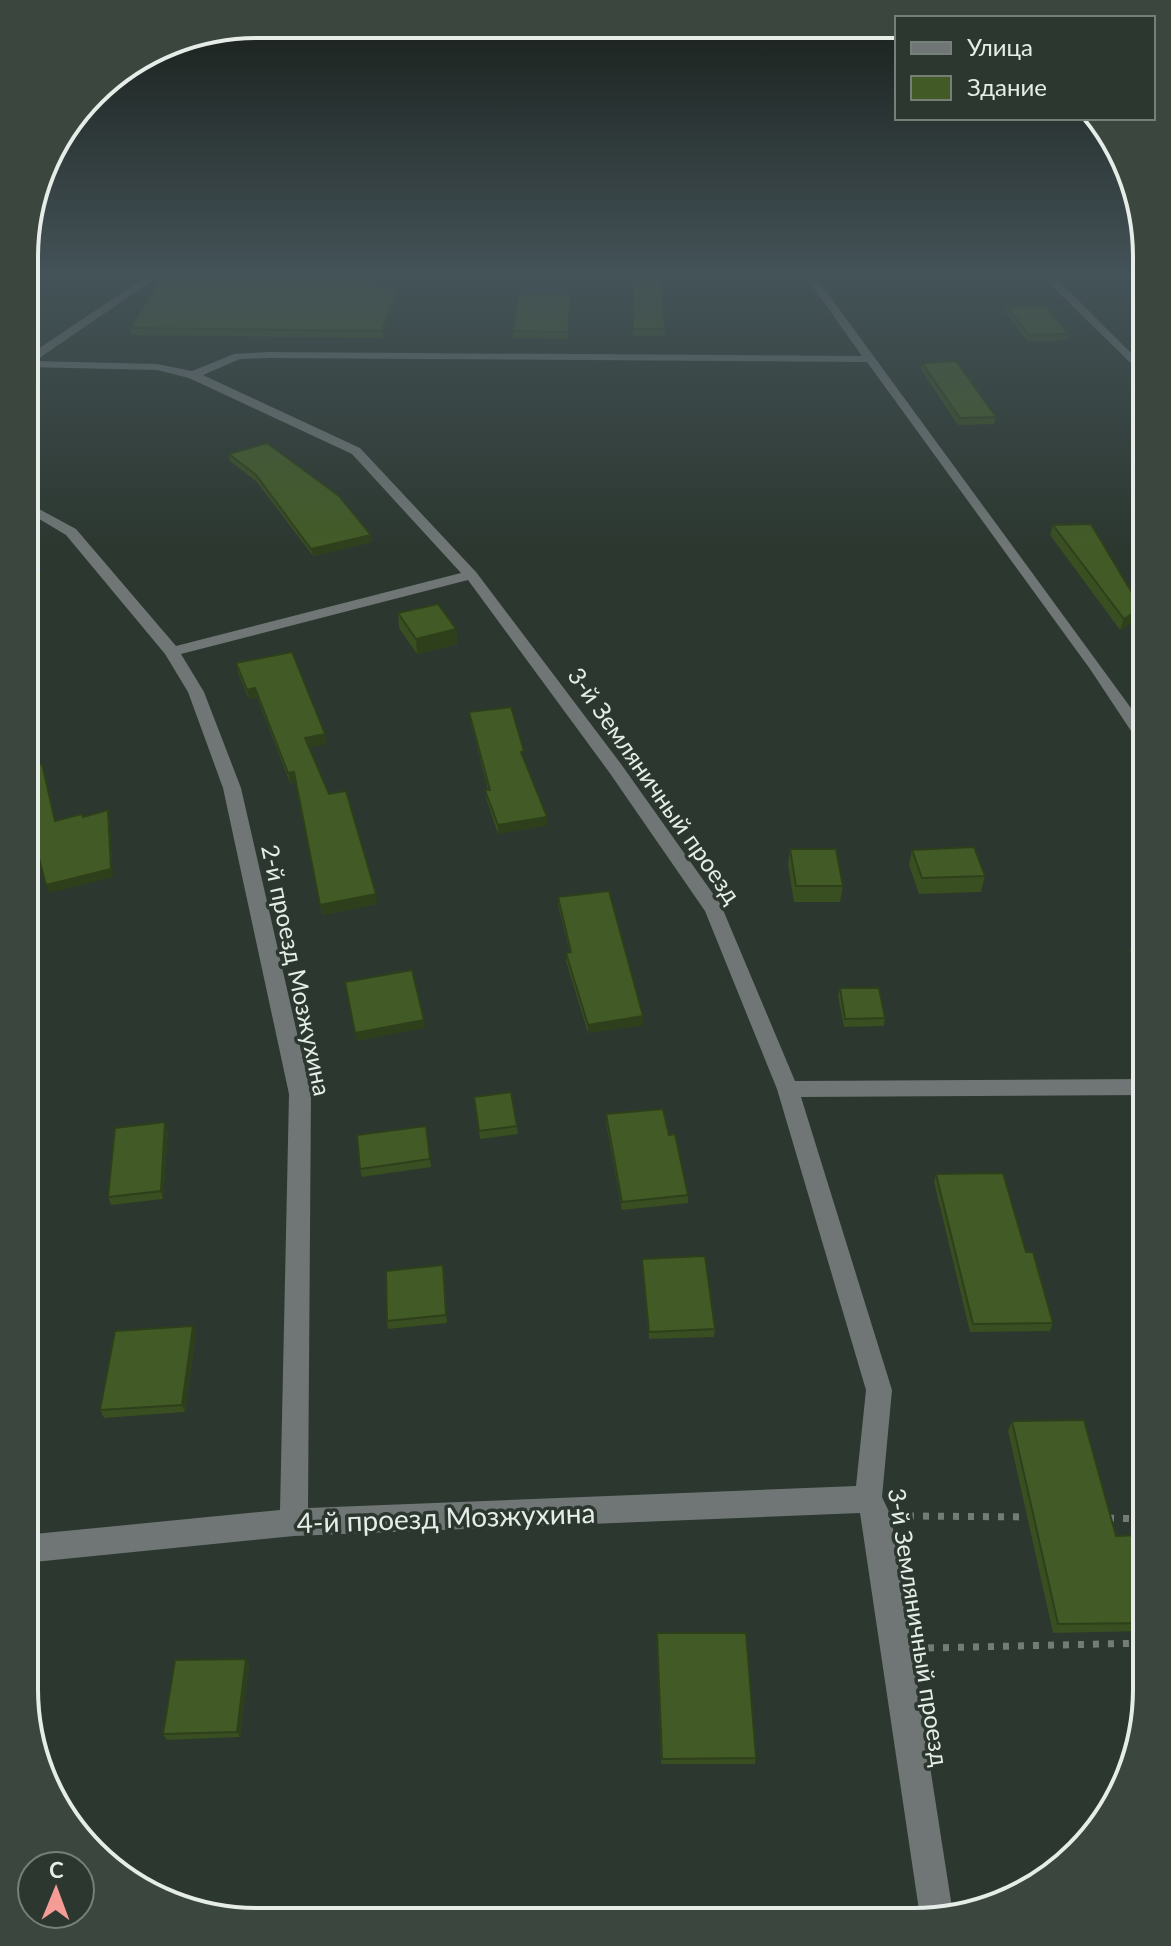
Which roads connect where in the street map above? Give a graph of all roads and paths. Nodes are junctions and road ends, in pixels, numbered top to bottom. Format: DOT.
graph roads {
  1 [pos="151,367"];
  2 [pos="212,367"];
  3 [pos="877,367"];
  4 [pos="193,375"];
  5 [pos="38,513"];
  6 [pos="471,575"];
  7 [pos="172,652"];
  8 [pos="1133,721"];
  9 [pos="1133,1087"];
  10 [pos="788,1089"];
  11 [pos="873,1507"];
  12 [pos="1051,1518"];
  13 [pos="1099,1518"];
  14 [pos="1133,1519"];
  15 [pos="294,1522"];
  16 [pos="38,1548"];
  17 [pos="1133,1643"];
  18 [pos="898,1649"];
  19 [pos="935,1907"];
  1 -- 4 [label="street, 3-й Земляничный проезд"];
  2 -- 4 [label="street"];
  3 -- 8 [label="street"];
  4 -- 6 [label="street, 3-й Земляничный проезд"];
  5 -- 7 [label="street, 2-й проезд Мозжухина"];
  6 -- 7 [label="street"];
  6 -- 10 [label="street, 3-й Земляничный проезд"];
  7 -- 15 [label="street, 2-й проезд Мозжухина"];
  9 -- 10 [label="street"];
  10 -- 11 [label="street, 3-й Земляничный проезд"];
  11 -- 12 [label="path"];
  11 -- 15 [label="street, 4-й проезд Мозжухина"];
  11 -- 18 [label="street, 3-й Земляничный проезд"];
  13 -- 14 [label="path"];
  15 -- 16 [label="street, 4-й проезд Мозжухина"];
  17 -- 18 [label="path"];
  18 -- 19 [label="street, 3-й Земляничный проезд"];
}
